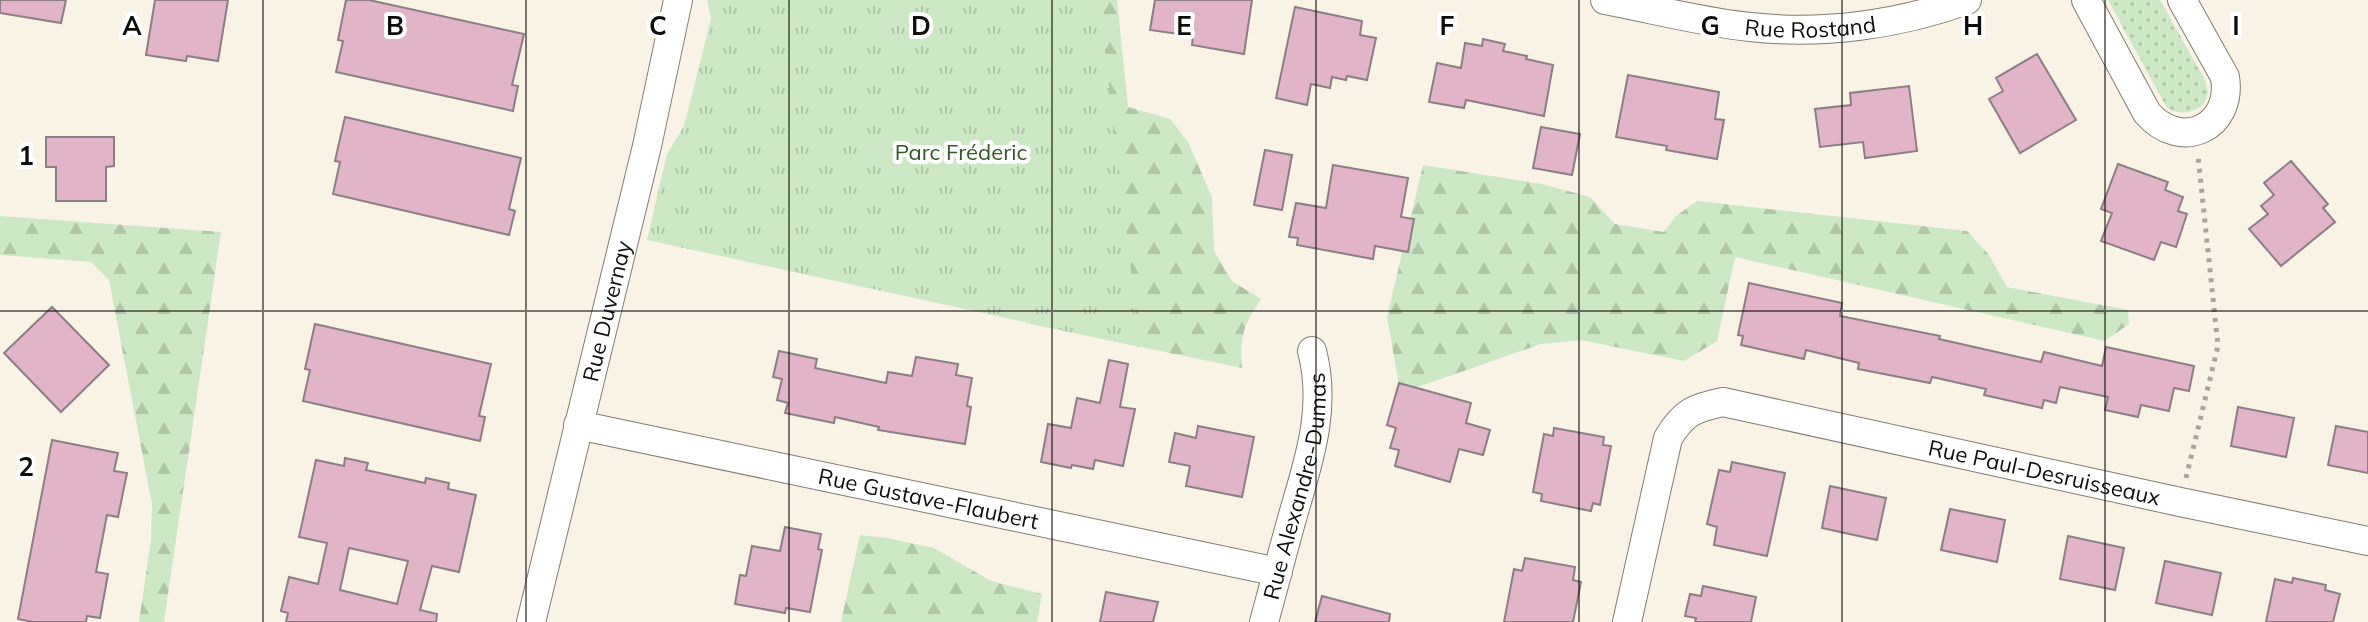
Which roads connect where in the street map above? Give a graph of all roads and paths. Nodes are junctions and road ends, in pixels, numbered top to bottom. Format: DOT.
graph roads {
  1 [pos="678,0"];
  2 [pos="1605,0"];
  3 [pos="1967,0"];
  4 [pos="2086,0"];
  5 [pos="2182,0"];
  6 [pos="2192,132"];
  7 [pos="1312,351"];
  8 [pos="578,425"];
  9 [pos="2180,502"];
  10 [pos="2368,541"];
  11 [pos="1278,572"];
  12 [pos="531,622"];
  13 [pos="1264,622"];
  14 [pos="1627,622"];
  1 -- 8 [label="street, Rue Duvernay"];
  2 -- 3 [label="street, Rue Rostand"];
  4 -- 6 [label="street"];
  5 -- 6 [label="street"];
  6 -- 9 [label="path"];
  7 -- 11 [label="street, Rue Alexandre-Dumas"];
  8 -- 11 [label="street, Rue Gustave-Flaubert"];
  8 -- 12 [label="street, Rue Duvernay"];
  9 -- 10 [label="street, Rue Paul-Desruisseaux"];
  9 -- 14 [label="street, Rue Paul-Desruisseaux"];
  11 -- 13 [label="street, Rue Alexandre-Dumas"];
}
